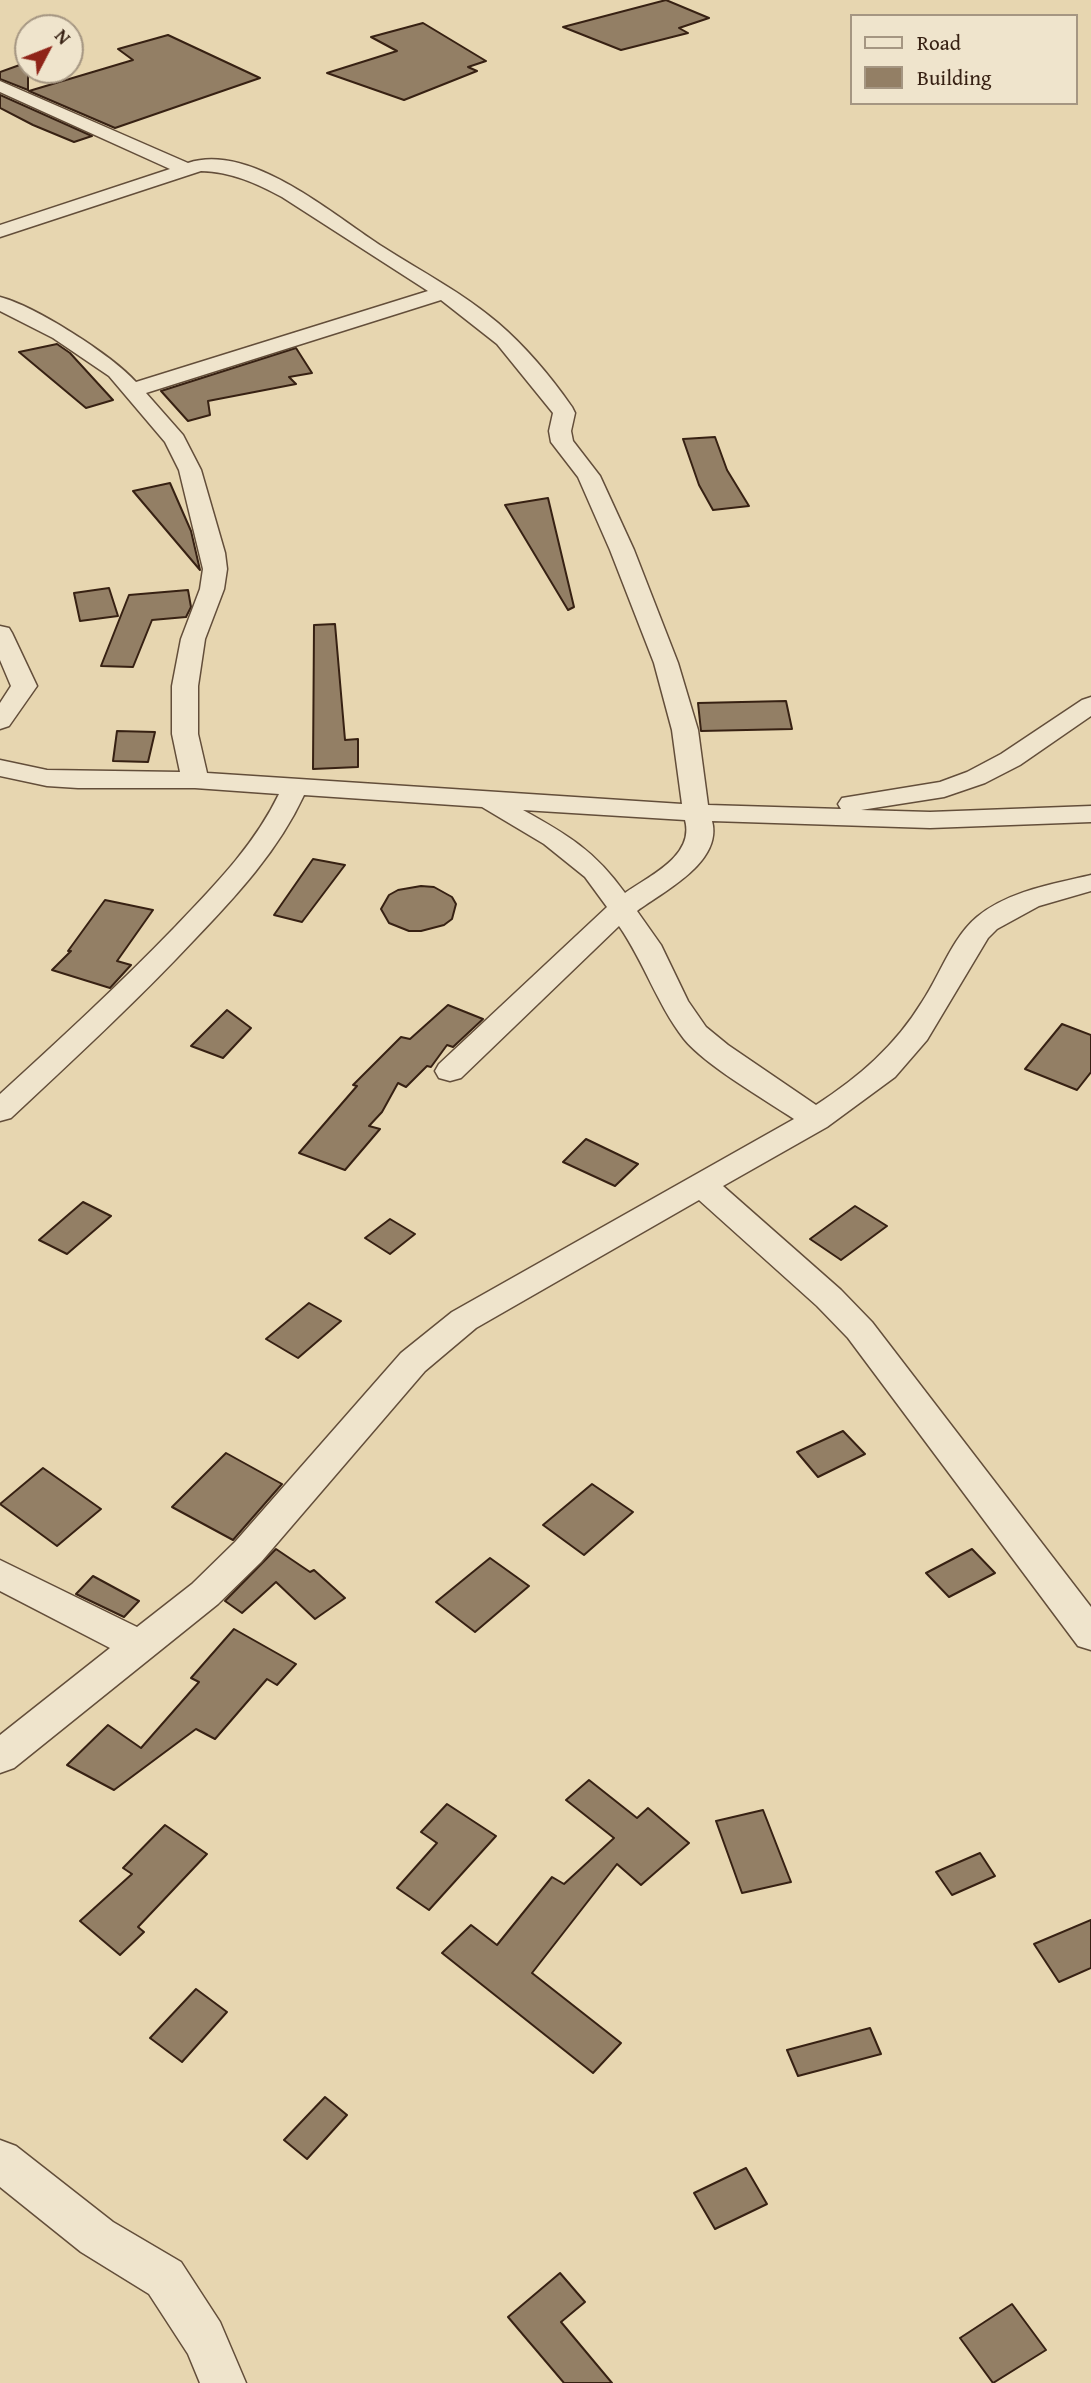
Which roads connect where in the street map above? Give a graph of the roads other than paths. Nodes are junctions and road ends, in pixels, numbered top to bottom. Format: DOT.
graph roads {
  1 [pos="0,86"];
  2 [pos="186,169"];
  3 [pos="0,231"];
  4 [pos="445,292"];
  5 [pos="0,303"];
  6 [pos="133,390"];
  7 [pos="0,633"];
  8 [pos="1091,705"];
  9 [pos="0,720"];
  10 [pos="0,768"];
  11 [pos="195,780"];
  12 [pos="295,787"];
  13 [pos="483,800"];
  14 [pos="695,812"];
  15 [pos="1091,814"];
  16 [pos="818,817"];
  17 [pos="1091,883"];
  18 [pos="621,909"];
  19 [pos="450,1071"];
  20 [pos="0,1111"];
  21 [pos="816,1120"];
  22 [pos="702,1185"];
  23 [pos="0,1574"];
  24 [pos="1091,1634"];
  25 [pos="138,1645"];
  26 [pos="0,1758"];
  27 [pos="0,2161"];
  28 [pos="223,2383"];
  1 -- 2 [label="street"];
  2 -- 3 [label="street"];
  2 -- 4 [label="street"];
  4 -- 6 [label="street"];
  4 -- 14 [label="street"];
  5 -- 6 [label="street"];
  6 -- 11 [label="street"];
  7 -- 9 [label="street"];
  8 -- 16 [label="street"];
  10 -- 11 [label="street"];
  11 -- 12 [label="street"];
  12 -- 13 [label="street"];
  12 -- 20 [label="street"];
  13 -- 14 [label="street"];
  13 -- 18 [label="street"];
  14 -- 16 [label="street"];
  14 -- 18 [label="street"];
  15 -- 16 [label="street"];
  17 -- 21 [label="street"];
  18 -- 19 [label="street"];
  18 -- 21 [label="street"];
  21 -- 22 [label="street"];
  22 -- 24 [label="street"];
  22 -- 25 [label="street"];
  23 -- 25 [label="street"];
  25 -- 26 [label="street"];
  27 -- 28 [label="street"];
}
